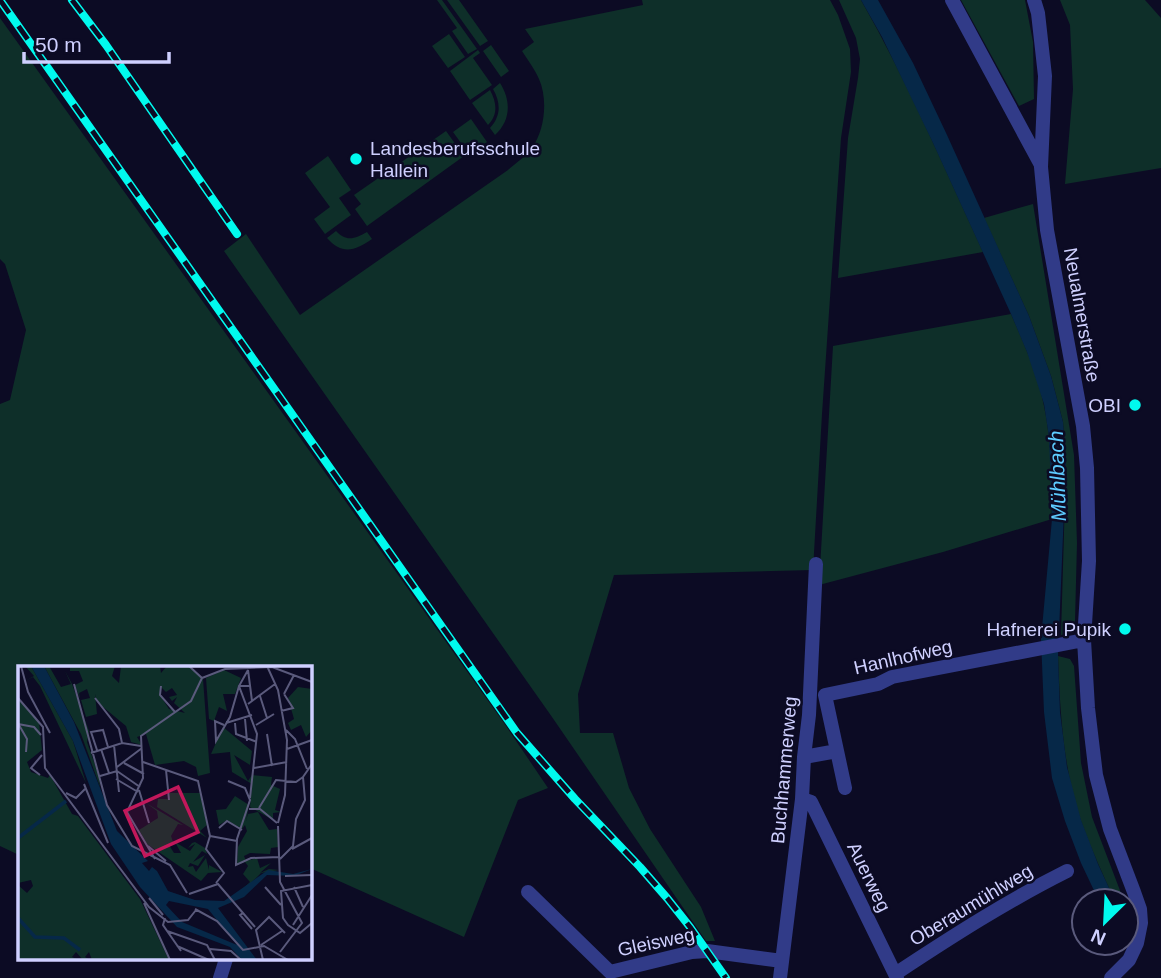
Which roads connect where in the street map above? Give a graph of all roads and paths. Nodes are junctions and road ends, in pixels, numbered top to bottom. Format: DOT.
graph roads {
  1 [pos="952,0"];
  2 [pos="1034,0"];
  3 [pos="1041,167"];
  4 [pos="816,564"];
  5 [pos="1084,640"];
  6 [pos="837,751"];
  7 [pos="804,757"];
  8 [pos="845,788"];
  9 [pos="802,799"];
  10 [pos="1068,871"];
  11 [pos="528,892"];
  12 [pos="226,960"];
  13 [pos="782,961"];
  14 [pos="896,976"];
  15 [pos="220,978"];
  16 [pos="780,978"];
  17 [pos="1111,978"];
  1 -- 3 [label="street, Neualmerstraße"];
  2 -- 3 [label="street, Neualmerstraße"];
  3 -- 5 [label="street, Neualmerstraße"];
  4 -- 7 [label="street, Buchhammerweg"];
  5 -- 6 [label="street, Hanlhofweg"];
  5 -- 17 [label="street, Neualmerstraße"];
  6 -- 7 [label="street"];
  6 -- 8 [label="street, Hanlhofweg"];
  7 -- 9 [label="street, Buchhammerweg"];
  9 -- 13 [label="street, Buchhammerweg"];
  9 -- 14 [label="street, Auerweg"];
  10 -- 14 [label="street, Oberaumühlweg"];
  11 -- 13 [label="street, Gleisweg"];
  12 -- 15 [label="street"];
  13 -- 16 [label="street, Buchhammerweg"];
}
